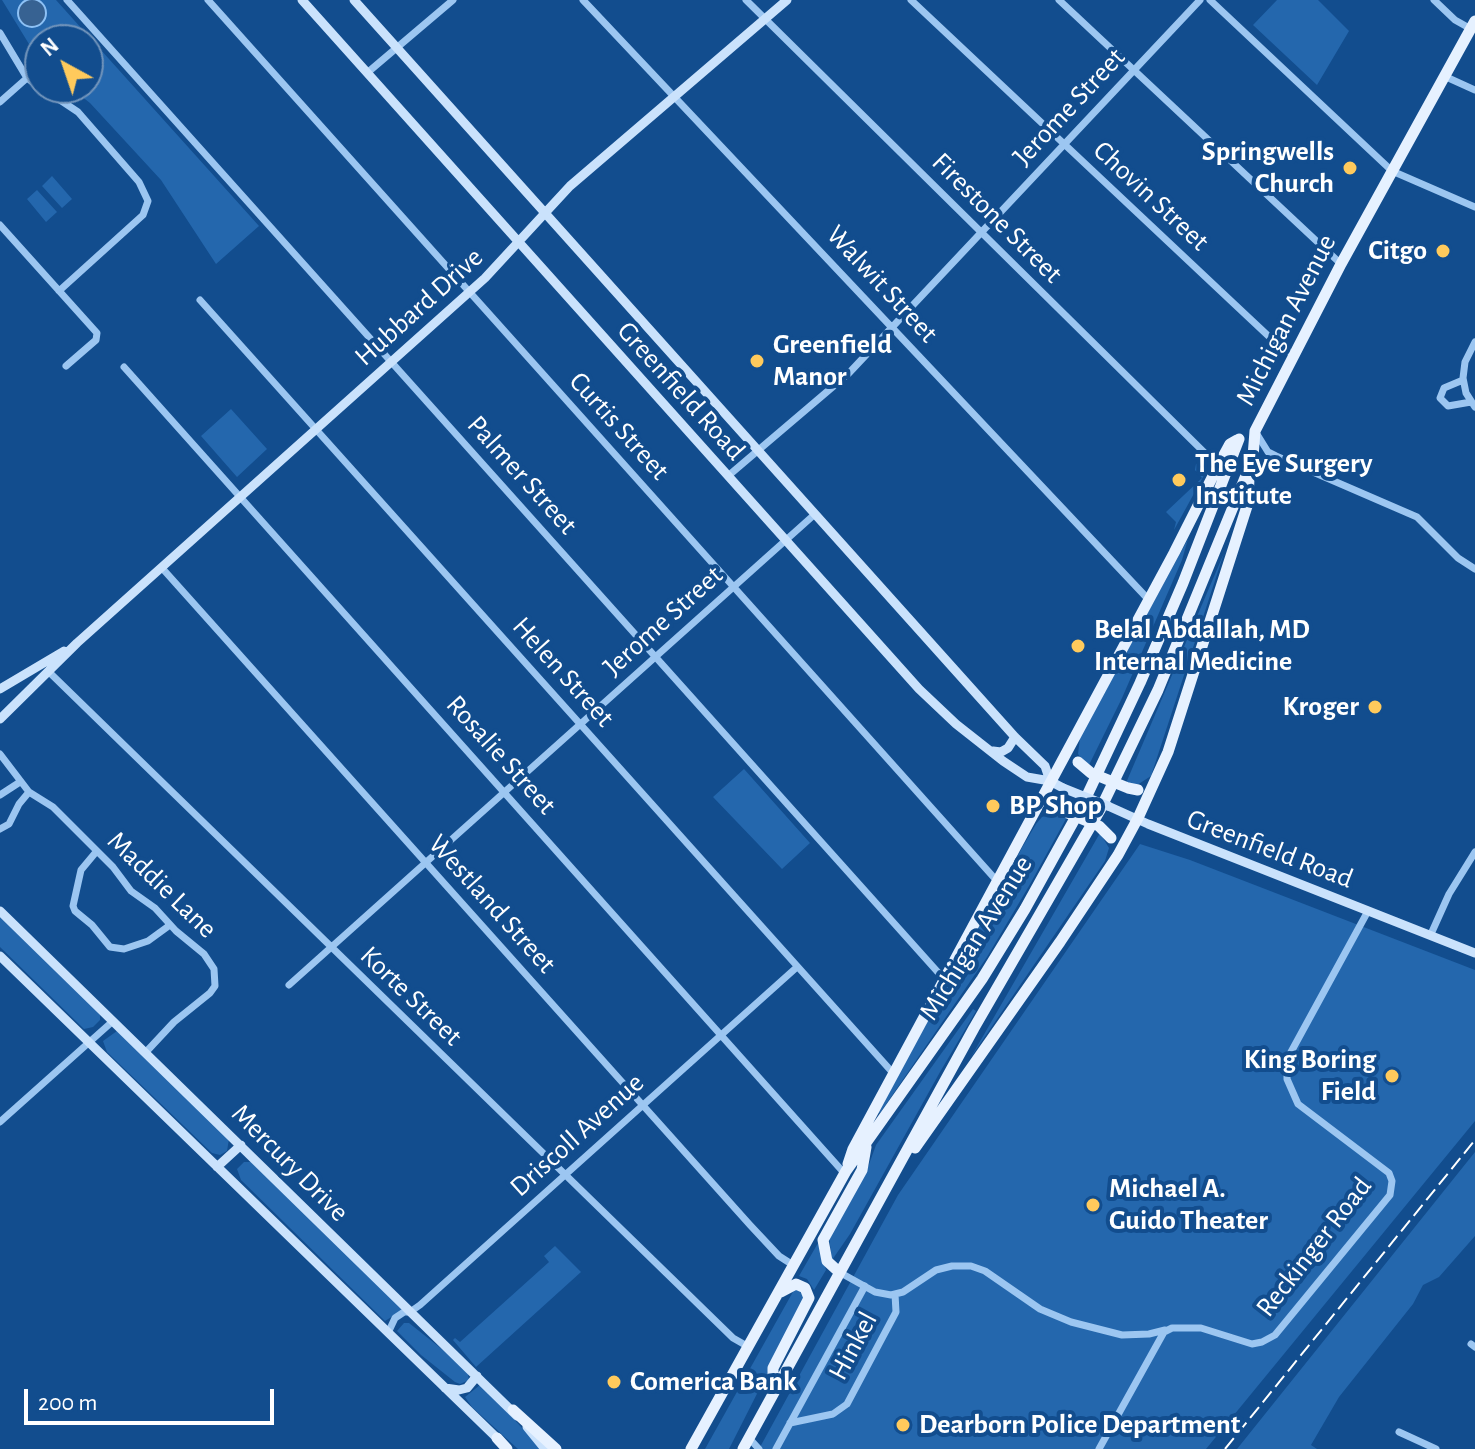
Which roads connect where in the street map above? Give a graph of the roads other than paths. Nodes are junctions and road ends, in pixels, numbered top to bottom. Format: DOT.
graph roads {
  1 [pos="67,0"];
  2 [pos="208,0"];
  3 [pos="302,0"];
  4 [pos="354,0"];
  5 [pos="453,0"];
  6 [pos="583,0"];
  7 [pos="746,0"];
  8 [pos="787,0"];
  9 [pos="911,0"];
  10 [pos="1059,0"];
  11 [pos="1200,0"];
  12 [pos="1210,0"];
  13 [pos="1434,0"];
  14 [pos="765,19"];
  15 [pos="1473,25"];
  16 [pos="0,33"];
  17 [pos="397,48"];
  18 [pos="1134,70"];
  19 [pos="24,73"];
  20 [pos="367,73"];
  21 [pos="1444,76"];
  22 [pos="24,81"];
  23 [pos="1475,90"];
  24 [pos="674,97"];
  25 [pos="0,102"];
  26 [pos="66,104"];
  27 [pos="1064,144"];
  28 [pos="1392,171"];
  29 [pos="1475,207"];
  30 [pos="545,213"];
  31 [pos="0,225"];
  32 [pos="980,233"];
  33 [pos="518,242"];
  34 [pos="1341,264"];
  35 [pos="59,291"];
  36 [pos="470,292"];
  37 [pos="200,300"];
  38 [pos="892,327"];
  39 [pos="1475,342"];
  40 [pos="1294,355"];
  41 [pos="391,363"];
  42 [pos="66,366"];
  43 [pos="124,367"];
  44 [pos="1463,380"];
  45 [pos="1473,404"];
  46 [pos="316,430"];
  47 [pos="1255,431"];
  48 [pos="1239,439"];
  49 [pos="758,450"];
  50 [pos="1218,466"];
  51 [pos="1249,468"];
  52 [pos="728,476"];
  53 [pos="241,496"];
  54 [pos="815,514"];
  55 [pos="785,540"];
  56 [pos="162,568"];
  57 [pos="1475,569"];
  58 [pos="733,587"];
  59 [pos="1148,599"];
  60 [pos="77,643"];
  61 [pos="655,656"];
  62 [pos="49,672"];
  63 [pos="4,686"];
  64 [pos="21,700"];
  65 [pos="0,719"];
  66 [pos="580,725"];
  67 [pos="1015,737"];
  68 [pos="1070,745"];
  69 [pos="989,750"];
  70 [pos="0,754"];
  71 [pos="1050,781"];
  72 [pos="20,782"];
  73 [pos="1152,788"];
  74 [pos="29,792"];
  75 [pos="505,792"];
  76 [pos="0,795"];
  77 [pos="1033,814"];
  78 [pos="1138,818"];
  79 [pos="0,829"];
  80 [pos="96,852"];
  81 [pos="1475,852"];
  82 [pos="1113,862"];
  83 [pos="426,863"];
  84 [pos="997,881"];
  85 [pos="0,911"];
  86 [pos="1368,911"];
  87 [pos="170,925"];
  88 [pos="1431,934"];
  89 [pos="331,948"];
  90 [pos="1475,953"];
  91 [pos="0,956"];
  92 [pos="797,967"];
  93 [pos="944,979"];
  94 [pos="289,985"];
  95 [pos="113,1021"];
  96 [pos="722,1034"];
  97 [pos="90,1043"];
  98 [pos="146,1052"];
  99 [pos="893,1073"];
  100 [pos="643,1105"];
  101 [pos="0,1122"];
  102 [pos="241,1145"];
  103 [pos="866,1147"];
  104 [pos="217,1167"];
  105 [pos="846,1172"];
  106 [pos="565,1175"];
  107 [pos="881,1196"];
  108 [pos="793,1265"];
  109 [pos="839,1272"];
  110 [pos="865,1286"];
  111 [pos="893,1295"];
  112 [pos="775,1297"];
  113 [pos="410,1312"];
  114 [pos="1167,1329"];
  115 [pos="388,1333"];
  116 [pos="747,1346"];
  117 [pos="477,1376"];
  118 [pos="445,1388"];
  119 [pos="773,1393"];
  120 [pos="513,1410"];
  121 [pos="790,1423"];
  122 [pos="1399,1432"];
  123 [pos="497,1438"];
  124 [pos="746,1443"];
  125 [pos="508,1449"];
  126 [pos="545,1449"];
  127 [pos="556,1449"];
  128 [pos="691,1449"];
  129 [pos="759,1449"];
  130 [pos="776,1449"];
  131 [pos="1099,1449"];
  132 [pos="1436,1449"];
  1 -- 41 [label="street, Palmer Street"];
  2 -- 36 [label="street, Curtis Street"];
  3 -- 20 [label="street, Greenfield Road"];
  4 -- 17 [label="street, Greenfield Road"];
  5 -- 17 [label="street"];
  6 -- 24 [label="street, Walwit Street"];
  7 -- 14 [label="street, Firestone Street"];
  8 -- 14 [label="street, Hubbard Drive"];
  9 -- 27 [label="street, Chovin Street"];
  10 -- 18 [label="street"];
  11 -- 18 [label="street, Jerome Street"];
  12 -- 28 [label="street"];
  13 -- 15 [label="street"];
  14 -- 24 [label="street, Hubbard Drive"];
  14 -- 32 [label="street, Firestone Street"];
  15 -- 21 [label="main road, Michigan Avenue"];
  16 -- 19 [label="street"];
  17 -- 20 [label="street"];
  17 -- 30 [label="street, Greenfield Road"];
  18 -- 27 [label="street, Jerome Street"];
  18 -- 34 [label="street"];
  20 -- 33 [label="street, Greenfield Road"];
  21 -- 23 [label="street"];
  21 -- 28 [label="main road, Michigan Avenue"];
  22 -- 25 [label="street"];
  24 -- 30 [label="street, Hubbard Drive"];
  24 -- 38 [label="street, Walwit Street"];
  26 -- 35 [label="street"];
  27 -- 32 [label="street, Jerome Street"];
  27 -- 40 [label="street, Chovin Street"];
  28 -- 29 [label="street"];
  28 -- 34 [label="main road, Michigan Avenue"];
  30 -- 33 [label="street, Hubbard Drive"];
  30 -- 49 [label="street, Greenfield Road"];
  31 -- 35 [label="street"];
  32 -- 38 [label="street, Jerome Street"];
  32 -- 50 [label="street, Firestone Street"];
  33 -- 36 [label="street, Hubbard Drive"];
  33 -- 52 [label="street, Greenfield Road"];
  34 -- 40 [label="main road, Michigan Avenue"];
  35 -- 42 [label="street"];
  36 -- 41 [label="street, Hubbard Drive"];
  36 -- 58 [label="street, Curtis Street"];
  37 -- 46 [label="street, Helen Street"];
  38 -- 49 [label="street, Jerome Street"];
  38 -- 59 [label="street, Walwit Street"];
  39 -- 44 [label="street"];
  40 -- 47 [label="main road, Michigan Avenue"];
  41 -- 46 [label="street, Hubbard Drive"];
  41 -- 61 [label="street, Palmer Street"];
  43 -- 53 [label="street, Rosalie Street"];
  44 -- 45 [label="street"];
  44 -- 45 [label="street"];
  46 -- 53 [label="street, Hubbard Drive"];
  46 -- 66 [label="street, Helen Street"];
  47 -- 48 [label="main road, Michigan Avenue"];
  47 -- 51 [label="main road, Michigan Avenue"];
  47 -- 57 [label="street"];
  48 -- 50 [label="main road"];
  48 -- 103 [label="main road, Michigan Avenue"];
  49 -- 52 [label="street, Jerome Street"];
  49 -- 54 [label="street, Greenfield Road"];
  50 -- 59 [label="main road"];
  51 -- 73 [label="main road"];
  51 -- 107 [label="main road, Michigan Avenue"];
  52 -- 55 [label="street, Greenfield Road"];
  53 -- 56 [label="street, Hubbard Drive"];
  53 -- 75 [label="street, Rosalie Street"];
  54 -- 55 [label="street, Jerome Street"];
  54 -- 67 [label="street, Greenfield Road"];
  55 -- 58 [label="street, Jerome Street"];
  55 -- 69 [label="street, Greenfield Road"];
  56 -- 60 [label="street, Hubbard Drive"];
  56 -- 83 [label="street, Westland Street"];
  58 -- 61 [label="street, Jerome Street"];
  58 -- 84 [label="street, Curtis Street"];
  59 -- 68 [label="main road"];
  60 -- 62 [label="street, Hubbard Drive"];
  60 -- 63 [label="street, Hubbard Drive"];
  61 -- 66 [label="street, Jerome Street"];
  61 -- 93 [label="street, Palmer Street"];
  62 -- 64 [label="street, Hubbard Drive"];
  62 -- 89 [label="street, Korte Street"];
  63 -- 64 [label="street"];
  64 -- 65 [label="street, Hubbard Drive"];
  66 -- 75 [label="street, Jerome Street"];
  66 -- 92 [label="street, Helen Street"];
  67 -- 69 [label="street"];
  67 -- 71 [label="street, Greenfield Road"];
  68 -- 71 [label="main road"];
  68 -- 73 [label="main road, bridge"];
  69 -- 71 [label="street, Greenfield Road"];
  70 -- 72 [label="street, Maddie Lane"];
  71 -- 77 [label="main road"];
  71 -- 78 [label="street, Greenfield Road, bridge"];
  72 -- 74 [label="street, Maddie Lane"];
  72 -- 76 [label="street"];
  73 -- 78 [label="main road"];
  74 -- 79 [label="street"];
  74 -- 80 [label="street, Maddie Lane"];
  75 -- 83 [label="street, Jerome Street"];
  75 -- 96 [label="street, Rosalie Street"];
  77 -- 82 [label="main road, bridge"];
  77 -- 84 [label="main road"];
  78 -- 82 [label="main road"];
  78 -- 86 [label="street, Greenfield Road"];
  80 -- 87 [label="street, Maddie Lane"];
  80 -- 87 [label="street"];
  81 -- 88 [label="street"];
  82 -- 107 [label="main road"];
  83 -- 89 [label="street, Jerome Street"];
  83 -- 100 [label="street, Westland Street"];
  84 -- 93 [label="main road"];
  85 -- 95 [label="street, Mercury Drive"];
  86 -- 88 [label="street, Greenfield Road"];
  86 -- 114 [label="street, Reckinger Road"];
  87 -- 98 [label="street, Maddie Lane"];
  88 -- 90 [label="street, Greenfield Road"];
  89 -- 94 [label="street, Jerome Street"];
  89 -- 106 [label="street, Korte Street"];
  91 -- 97 [label="street, Mercury Drive"];
  92 -- 96 [label="street, Driscoll Avenue"];
  92 -- 99 [label="street, Helen Street"];
  93 -- 99 [label="main road"];
  95 -- 97 [label="street"];
  95 -- 98 [label="street, Mercury Drive"];
  96 -- 100 [label="street, Driscoll Avenue"];
  96 -- 105 [label="street, Rosalie Street"];
  97 -- 101 [label="street"];
  97 -- 104 [label="street, Mercury Drive"];
  98 -- 102 [label="street, Mercury Drive"];
  99 -- 105 [label="main road"];
  100 -- 106 [label="street, Driscoll Avenue"];
  100 -- 108 [label="street, Westland Street"];
  102 -- 104 [label="street"];
  102 -- 113 [label="street, Mercury Drive"];
  103 -- 105 [label="main road, Michigan Avenue"];
  103 -- 109 [label="main road"];
  104 -- 115 [label="street, Mercury Drive"];
  105 -- 108 [label="main road, Michigan Avenue"];
  106 -- 113 [label="street, Driscoll Avenue"];
  106 -- 116 [label="street, Korte Street"];
  107 -- 109 [label="main road, Michigan Avenue"];
  108 -- 112 [label="main road, Michigan Avenue"];
  109 -- 110 [label="street, Hinkel"];
  109 -- 119 [label="main road, Michigan Avenue"];
  110 -- 111 [label="street, Hinkel"];
  110 -- 121 [label="street"];
  111 -- 114 [label="street"];
  111 -- 121 [label="street, Hinkel"];
  112 -- 116 [label="main road, Michigan Avenue"];
  112 -- 119 [label="main road"];
  113 -- 115 [label="street, Driscoll Avenue"];
  113 -- 117 [label="street, Mercury Drive"];
  114 -- 131 [label="street"];
  115 -- 118 [label="street, Mercury Drive"];
  116 -- 128 [label="main road, Michigan Avenue"];
  117 -- 118 [label="street"];
  117 -- 120 [label="street, Mercury Drive"];
  118 -- 123 [label="street, Mercury Drive"];
  119 -- 124 [label="main road, Michigan Avenue"];
  120 -- 126 [label="street, Mercury Drive"];
  120 -- 127 [label="main road"];
  121 -- 130 [label="street"];
  122 -- 132 [label="street"];
  123 -- 125 [label="main road"];
  124 -- 129 [label="street"];
}
